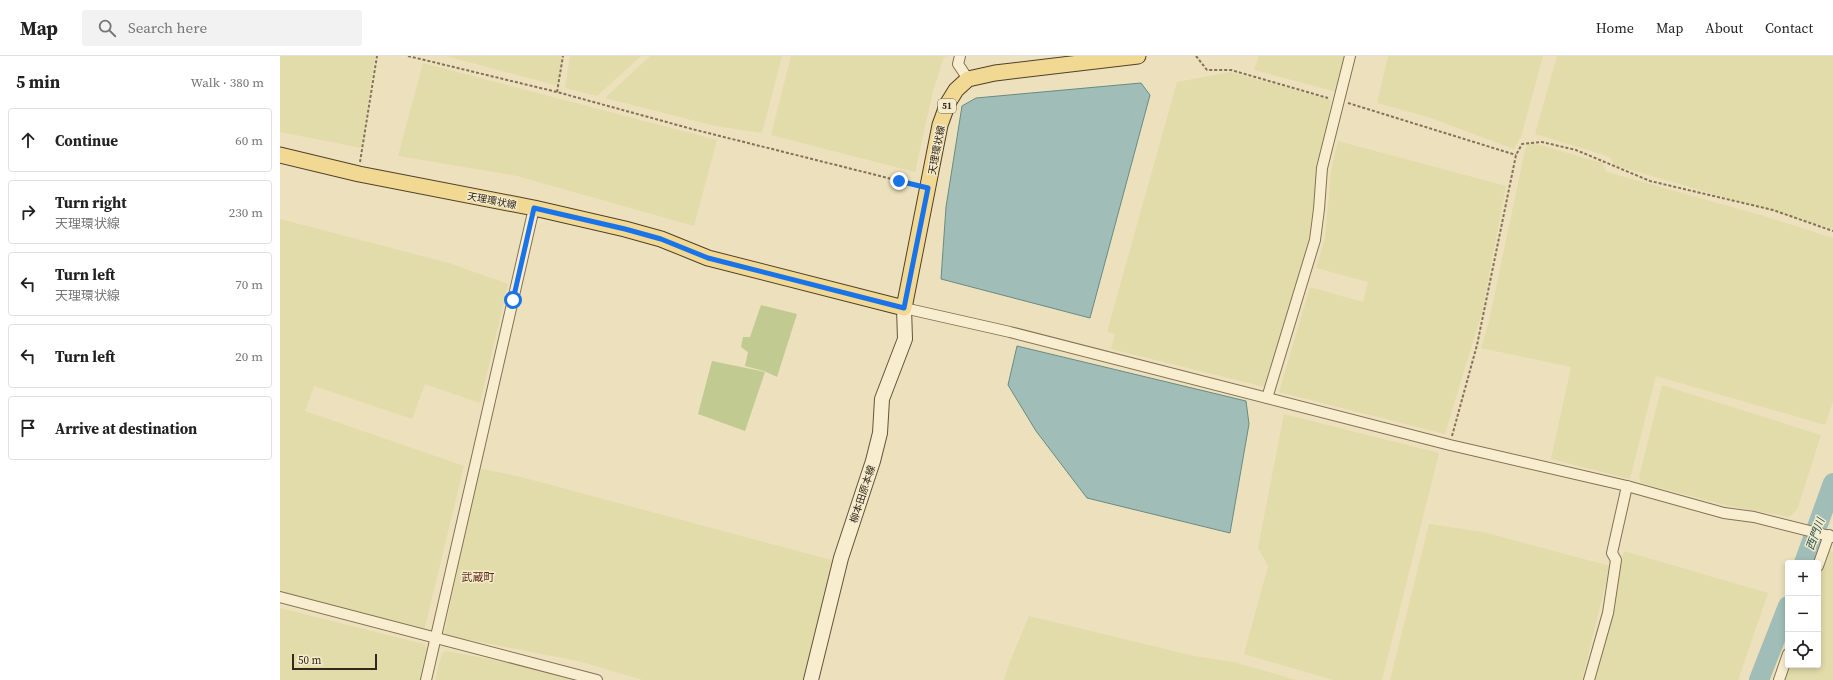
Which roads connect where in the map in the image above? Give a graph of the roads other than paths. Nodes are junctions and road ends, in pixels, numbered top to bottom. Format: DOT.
graph roads {
  1 [pos="960,56"];
  2 [pos="1138,56"];
  3 [pos="1350,56"];
  4 [pos="968,79"];
  5 [pos="280,155"];
  6 [pos="534,208"];
  7 [pos="904,308"];
  8 [pos="1267,398"];
  9 [pos="1628,486"];
  10 [pos="1828,535"];
  11 [pos="1820,560"];
  12 [pos="280,597"];
  13 [pos="436,638"];
  14 [pos="1785,663"];
  15 [pos="426,680"];
  16 [pos="597,680"];
  17 [pos="812,680"];
  18 [pos="1589,680"];
  19 [pos="1779,680"];
  1 -- 4 [label="street"];
  2 -- 4 [label="main road"];
  3 -- 8 [label="street"];
  4 -- 7 [label="main road, 天理環状線 / 51"];
  5 -- 6 [label="main road, 天理環状線"];
  6 -- 7 [label="main road, 天理環状線"];
  6 -- 13 [label="street"];
  7 -- 8 [label="street"];
  7 -- 17 [label="main road, 柳本田原本線"];
  8 -- 9 [label="street"];
  9 -- 10 [label="street"];
  9 -- 18 [label="street"];
  10 -- 11 [label="street"];
  12 -- 13 [label="street"];
  13 -- 15 [label="street"];
  13 -- 16 [label="street"];
  14 -- 19 [label="street"];
}
